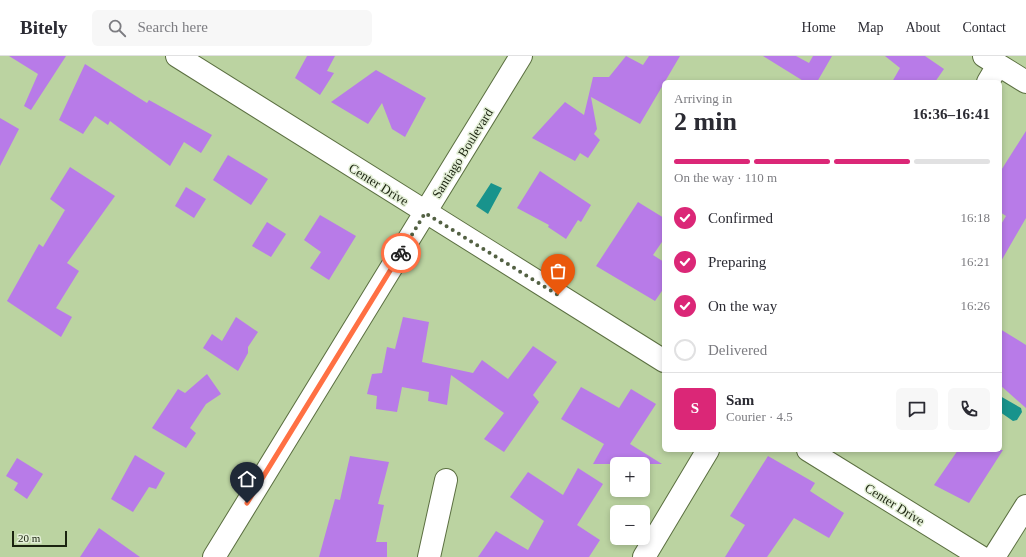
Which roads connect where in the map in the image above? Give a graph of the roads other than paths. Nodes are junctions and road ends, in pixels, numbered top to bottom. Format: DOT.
graph roads {
  1 [pos="177,56"];
  2 [pos="522,56"];
  3 [pos="990,68"];
  4 [pos="1026,82"];
  5 [pos="425,213"];
  6 [pos="662,360"];
  7 [pos="707,452"];
  8 [pos="811,452"];
  9 [pos="446,480"];
  10 [pos="1026,506"];
  11 [pos="214,557"];
  12 [pos="429,557"];
  13 [pos="644,557"];
  14 [pos="982,557"];
  15 [pos="994,557"];
  1 -- 5 [label="street, Center Drive"];
  2 -- 5 [label="street, Santiago Boulevard"];
  3 -- 4 [label="street"];
  5 -- 6 [label="street, Center Drive"];
  5 -- 11 [label="street, Santiago Boulevard"];
  7 -- 13 [label="street"];
  8 -- 14 [label="street, Center Drive"];
  9 -- 12 [label="street"];
  10 -- 15 [label="street"];
}
